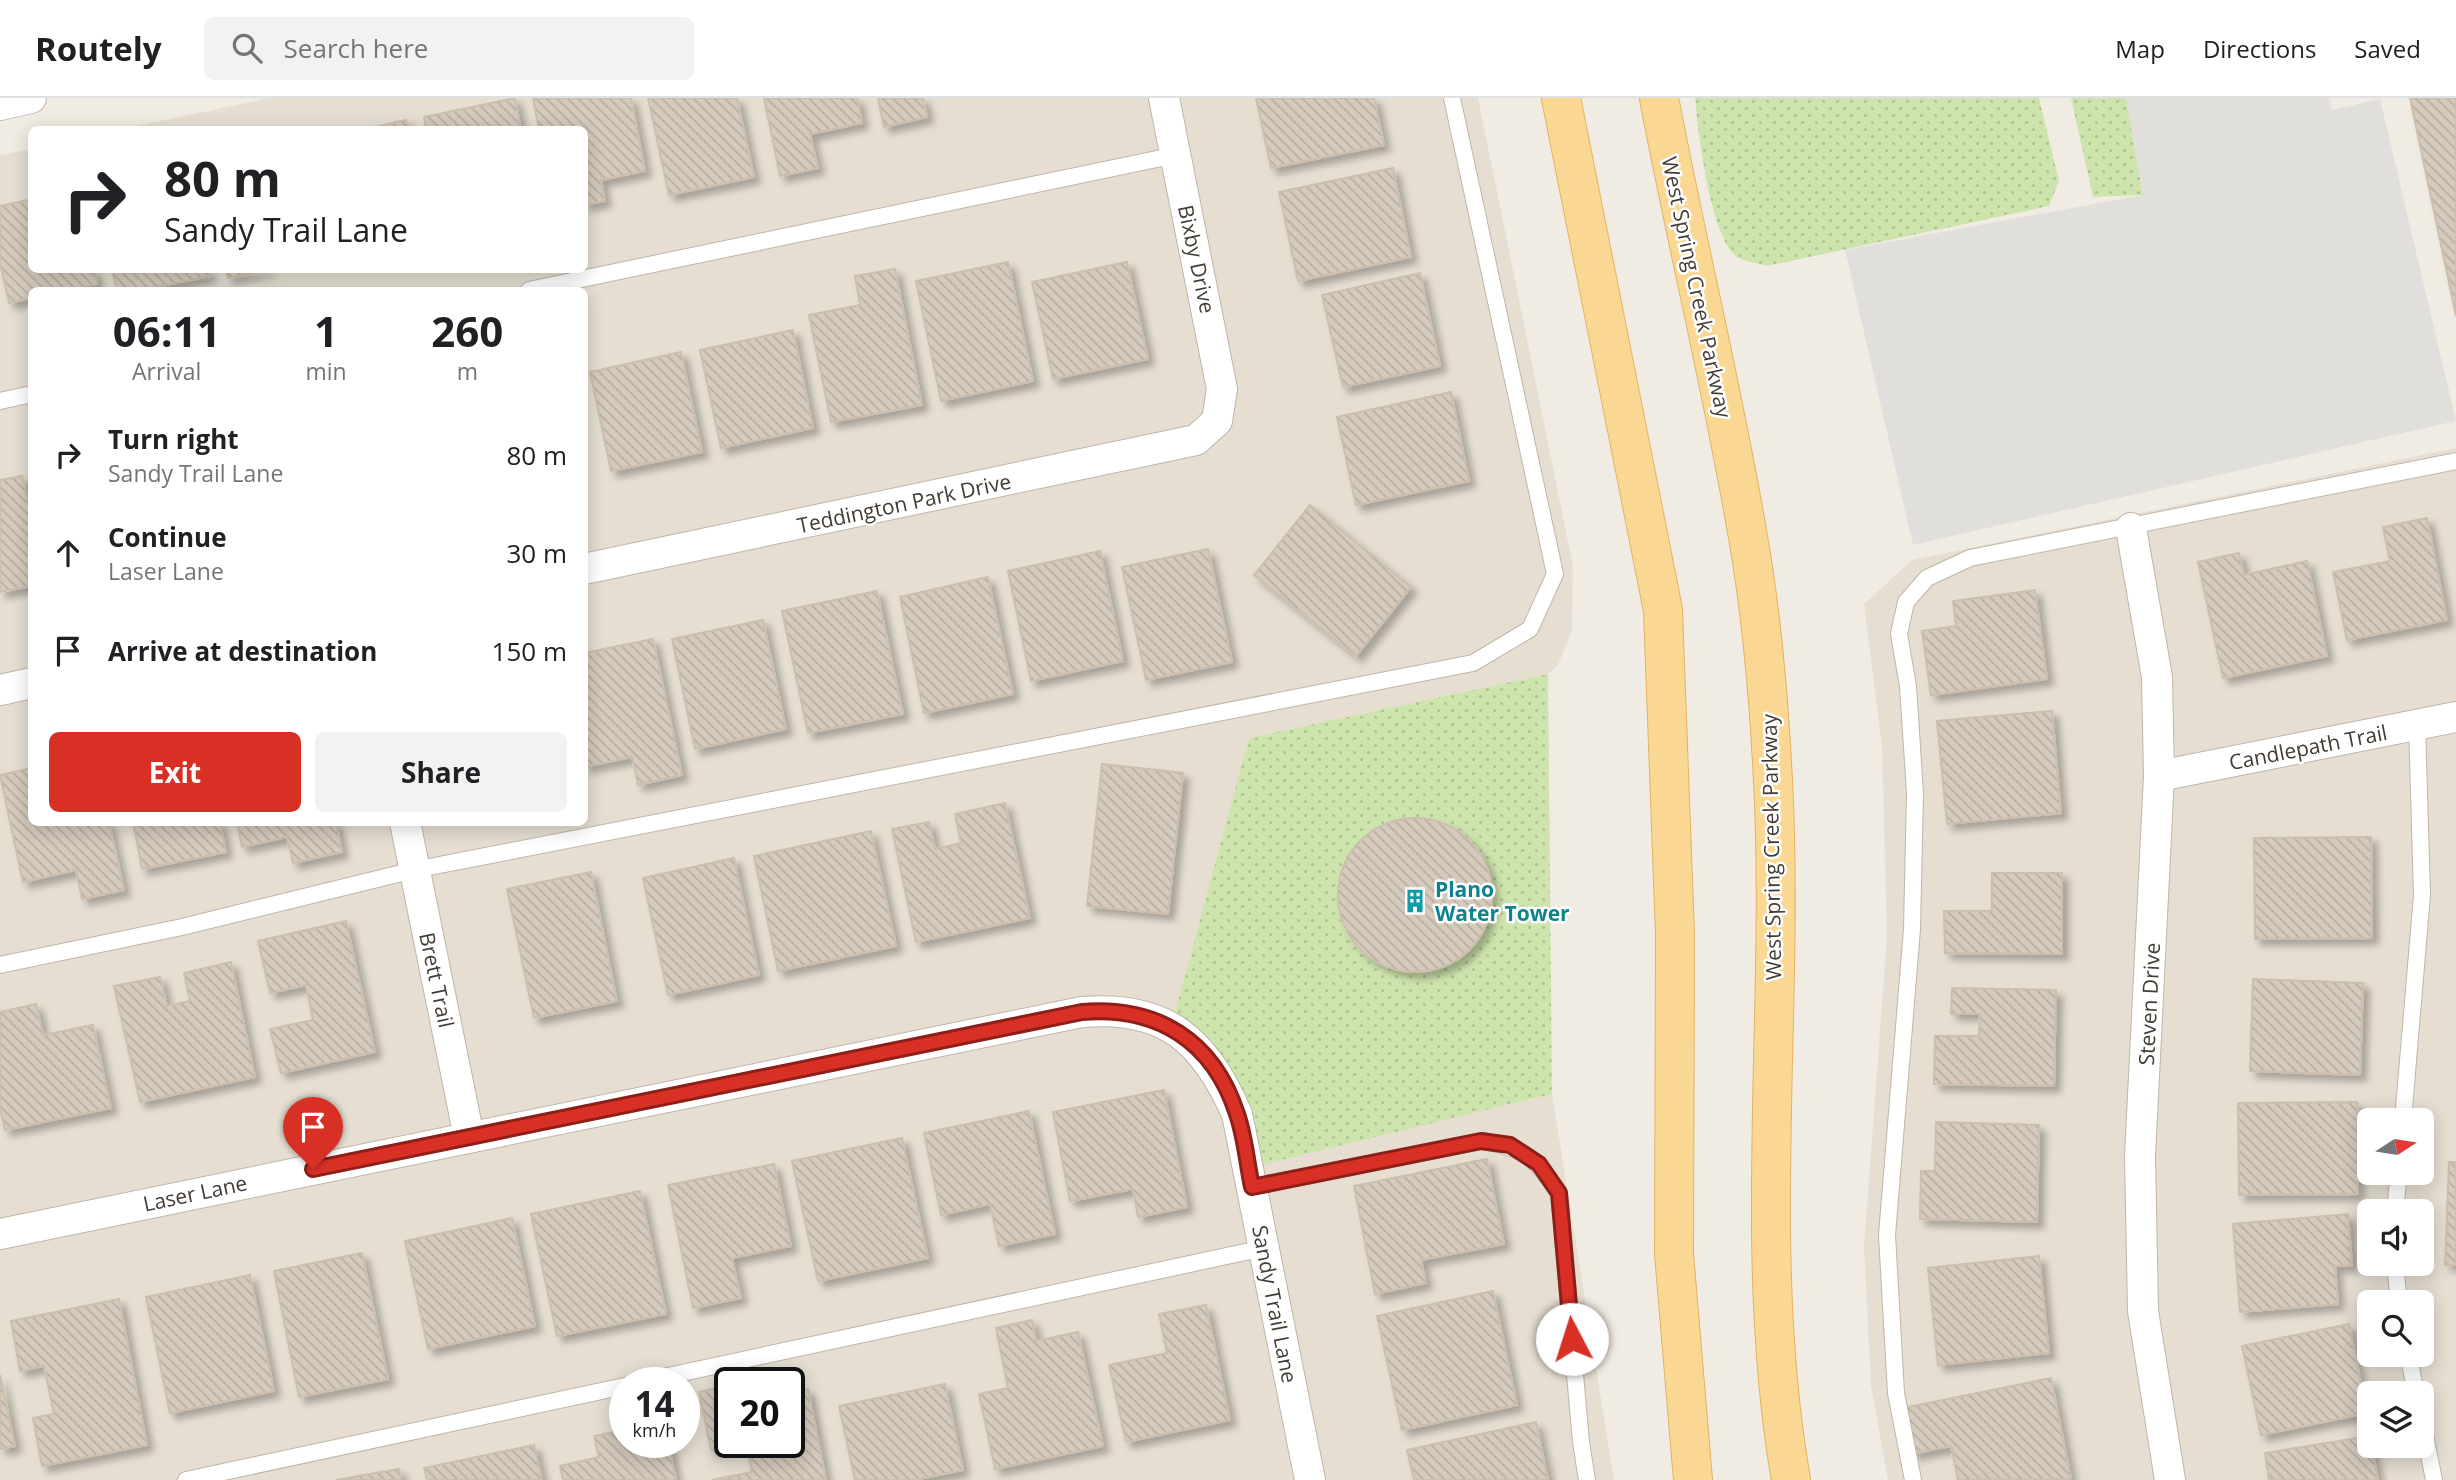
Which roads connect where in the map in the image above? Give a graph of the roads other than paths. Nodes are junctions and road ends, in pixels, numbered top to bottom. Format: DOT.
graph roads {
  1 [pos="32,98"];
  2 [pos="1164,98"];
  3 [pos="1452,98"];
  4 [pos="1561,98"];
  5 [pos="1659,98"];
  6 [pos="0,105"];
  7 [pos="1176,155"];
  8 [pos="543,287"];
  9 [pos="28,395"];
  10 [pos="0,401"];
  11 [pos="1217,421"];
  12 [pos="2456,461"];
  13 [pos="2131,528"];
  14 [pos="588,568"];
  15 [pos="28,684"];
  16 [pos="0,690"];
  17 [pos="2456,717"];
  18 [pos="2417,725"];
  19 [pos="2159,776"];
  20 [pos="406,826"];
  21 [pos="414,870"];
  22 [pos="0,965"];
  23 [pos="1171,1028"];
  24 [pos="2404,1108"];
  25 [pos="469,1137"];
  26 [pos="1252,1187"];
  27 [pos="0,1234"];
  28 [pos="1264,1248"];
  29 [pos="700,1369"];
  30 [pos="609,1389"];
  31 [pos="2430,1458"];
  32 [pos="186,1480"];
  33 [pos="1310,1480"];
  34 [pos="1587,1480"];
  35 [pos="1693,1480"];
  36 [pos="1791,1480"];
  37 [pos="1913,1480"];
  38 [pos="2170,1480"];
  39 [pos="2434,1480"];
  1 -- 6 [label="street"];
  2 -- 7 [label="street, Bixby Drive"];
  3 -- 21 [label="lane"];
  4 -- 35 [label="main road"];
  5 -- 36 [label="main road, West Spring Creek Parkway"];
  7 -- 8 [label="lane"];
  7 -- 11 [label="street, Bixby Drive"];
  9 -- 10 [label="lane"];
  11 -- 14 [label="street, Teddington Park Drive"];
  12 -- 13 [label="lane"];
  13 -- 19 [label="street, Steven Drive"];
  13 -- 37 [label="lane"];
  15 -- 16 [label="street"];
  17 -- 18 [label="street, Candlepath Trail"];
  18 -- 19 [label="street, Candlepath Trail"];
  18 -- 24 [label="lane"];
  19 -- 38 [label="street, Steven Drive"];
  20 -- 21 [label="street, Brett Trail"];
  21 -- 22 [label="lane"];
  21 -- 25 [label="street, Brett Trail"];
  23 -- 25 [label="street, Laser Lane"];
  23 -- 26 [label="street, Sandy Trail Lane"];
  25 -- 27 [label="street, Laser Lane"];
  26 -- 28 [label="street, Sandy Trail Lane"];
  26 -- 34 [label="lane"];
  28 -- 29 [label="lane"];
  28 -- 33 [label="street, Sandy Trail Lane"];
  30 -- 32 [label="lane"];
  31 -- 39 [label="lane"];
}
